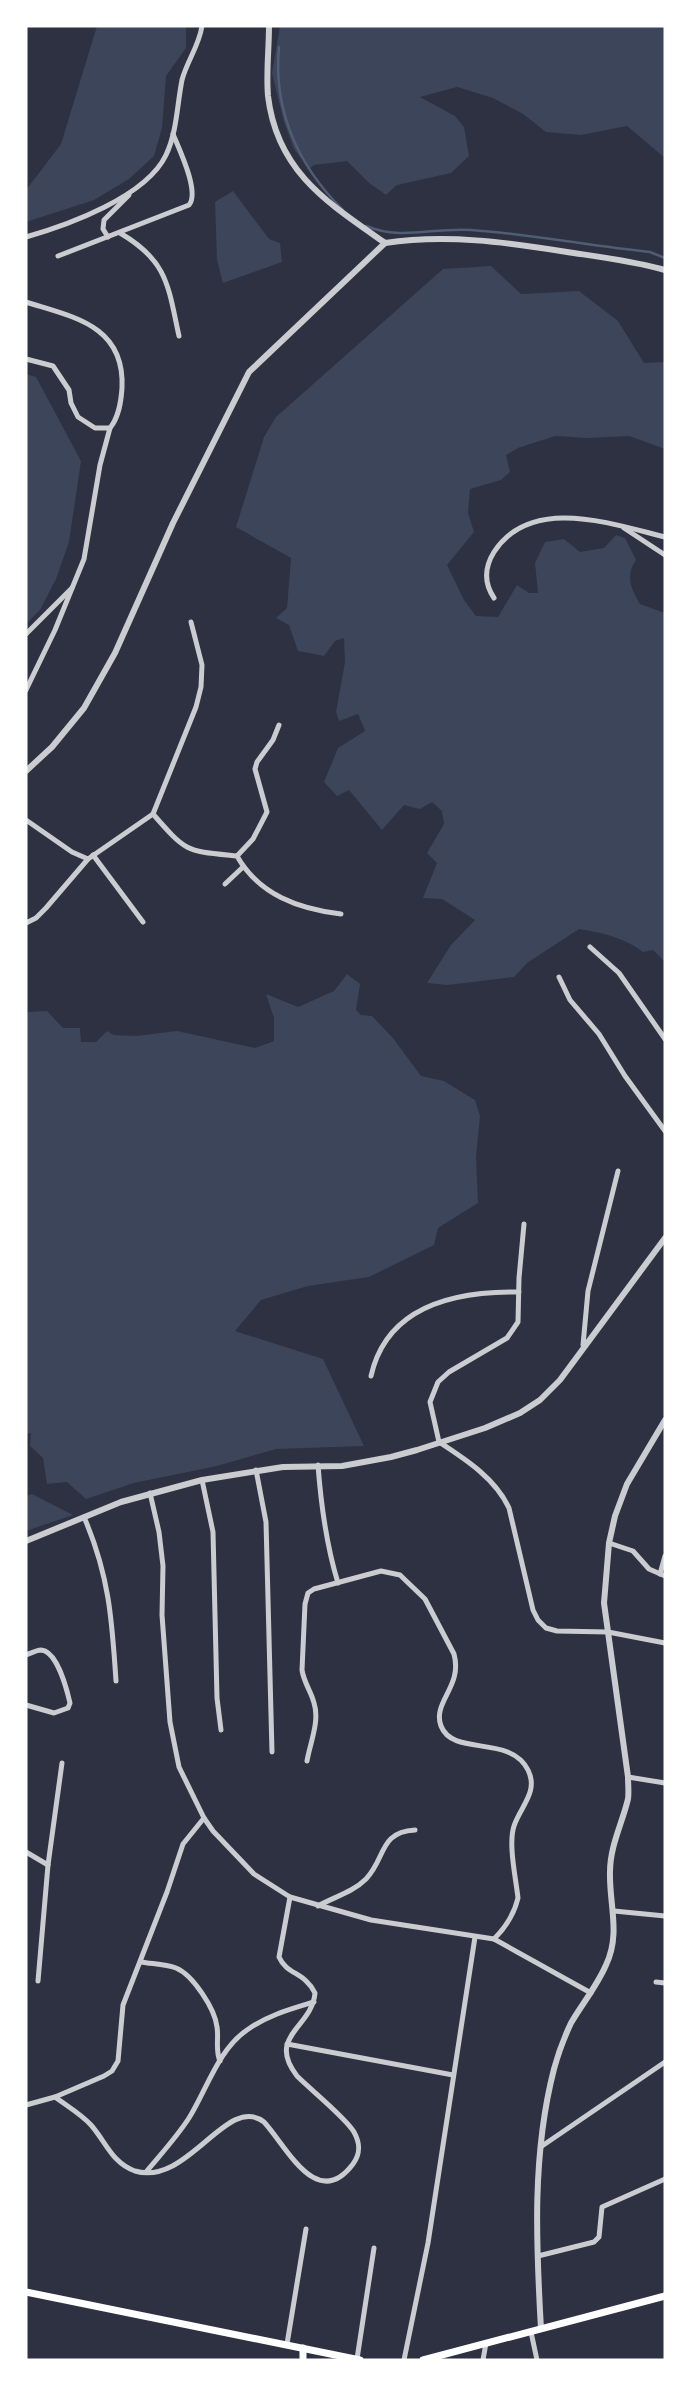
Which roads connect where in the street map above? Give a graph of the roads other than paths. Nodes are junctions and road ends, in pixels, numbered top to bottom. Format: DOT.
graph roads {
  1 [pos="202,26"];
  2 [pos="269,26"];
  3 [pos="173,133"];
  4 [pos="132,191"];
  5 [pos="120,233"];
  6 [pos="26,237"];
  7 [pos="108,237"];
  8 [pos="385,244"];
  9 [pos="58,256"];
  10 [pos="665,270"];
  11 [pos="26,302"];
  12 [pos="178,336"];
  13 [pos="26,359"];
  14 [pos="110,428"];
  15 [pos="621,527"];
  16 [pos="665,537"];
  17 [pos="665,555"];
  18 [pos="75,584"];
  19 [pos="494,598"];
  20 [pos="192,622"];
  21 [pos="26,634"];
  22 [pos="26,690"];
  23 [pos="280,725"];
  24 [pos="26,771"];
  25 [pos="153,814"];
  26 [pos="26,820"];
  27 [pos="94,855"];
  28 [pos="237,856"];
  29 [pos="88,859"];
  30 [pos="244,867"];
  31 [pos="225,884"];
  32 [pos="341,914"];
  33 [pos="142,922"];
  34 [pos="26,923"];
  35 [pos="590,947"];
  36 [pos="559,977"];
  37 [pos="665,1039"];
  38 [pos="665,1131"];
  39 [pos="618,1171"];
  40 [pos="524,1224"];
  41 [pos="665,1238"];
  42 [pos="519,1292"];
  43 [pos="584,1345"];
  44 [pos="371,1376"];
  45 [pos="663,1424"];
  46 [pos="438,1442"];
  47 [pos="318,1465"];
  48 [pos="256,1470"];
  49 [pos="202,1480"];
  50 [pos="150,1494"];
  51 [pos="84,1517"];
  52 [pos="26,1540"];
  53 [pos="609,1543"];
  54 [pos="665,1556"];
  55 [pos="663,1575"];
  56 [pos="338,1583"];
  57 [pos="608,1632"];
  58 [pos="665,1643"];
  59 [pos="26,1655"];
  60 [pos="116,1681"];
  61 [pos="26,1705"];
  62 [pos="221,1730"];
  63 [pos="272,1752"];
  64 [pos="307,1761"];
  65 [pos="62,1763"];
  66 [pos="628,1776"];
  67 [pos="665,1783"];
  68 [pos="204,1818"];
  69 [pos="415,1830"];
  70 [pos="26,1852"];
  71 [pos="48,1865"];
  72 [pos="290,1897"];
  73 [pos="318,1906"];
  74 [pos="614,1911"];
  75 [pos="665,1916"];
  76 [pos="476,1937"];
  77 [pos="494,1939"];
  78 [pos="142,1962"];
  79 [pos="38,1981"];
  80 [pos="656,1982"];
  81 [pos="665,1983"];
  82 [pos="590,1992"];
  83 [pos="314,2002"];
  84 [pos="287,2044"];
  85 [pos="220,2061"];
  86 [pos="665,2062"];
  87 [pos="453,2075"];
  88 [pos="55,2097"];
  89 [pos="26,2105"];
  90 [pos="542,2146"];
  91 [pos="146,2172"];
  92 [pos="665,2179"];
  93 [pos="306,2229"];
  94 [pos="374,2248"];
  95 [pos="538,2256"];
  96 [pos="26,2292"];
  97 [pos="665,2296"];
  98 [pos="541,2329"];
  99 [pos="531,2332"];
  100 [pos="486,2343"];
  101 [pos="287,2344"];
  102 [pos="303,2348"];
  103 [pos="303,2360"];
  104 [pos="358,2360"];
  105 [pos="404,2360"];
  106 [pos="423,2360"];
  107 [pos="483,2360"];
  108 [pos="537,2360"];
  1 -- 3 [label="street"];
  2 -- 8 [label="street"];
  3 -- 4 [label="street"];
  3 -- 5 [label="street"];
  4 -- 6 [label="street"];
  4 -- 7 [label="street"];
  5 -- 7 [label="street"];
  5 -- 12 [label="street"];
  7 -- 9 [label="street"];
  8 -- 10 [label="street"];
  8 -- 24 [label="street"];
  11 -- 14 [label="street"];
  13 -- 14 [label="street"];
  14 -- 18 [label="street"];
  15 -- 16 [label="street"];
  15 -- 17 [label="street"];
  15 -- 19 [label="street"];
  18 -- 21 [label="street"];
  18 -- 22 [label="street"];
  20 -- 25 [label="street"];
  23 -- 28 [label="street"];
  25 -- 27 [label="street"];
  25 -- 28 [label="street"];
  26 -- 29 [label="street"];
  27 -- 29 [label="street"];
  27 -- 33 [label="street"];
  28 -- 30 [label="street"];
  29 -- 34 [label="street"];
  30 -- 31 [label="street"];
  30 -- 32 [label="street"];
  35 -- 37 [label="street"];
  36 -- 38 [label="street"];
  39 -- 43 [label="street"];
  40 -- 42 [label="street"];
  41 -- 43 [label="street"];
  42 -- 44 [label="street"];
  42 -- 46 [label="street"];
  43 -- 46 [label="street"];
  45 -- 53 [label="street"];
  46 -- 47 [label="street"];
  46 -- 57 [label="street"];
  47 -- 48 [label="street"];
  47 -- 56 [label="street"];
  48 -- 49 [label="street"];
  48 -- 63 [label="street"];
  49 -- 50 [label="street"];
  49 -- 62 [label="street"];
  50 -- 51 [label="street"];
  50 -- 68 [label="street"];
  51 -- 52 [label="street"];
  51 -- 60 [label="street"];
  53 -- 55 [label="street"];
  53 -- 57 [label="street"];
  54 -- 55 [label="street"];
  56 -- 64 [label="street"];
  56 -- 77 [label="street"];
  57 -- 58 [label="street"];
  57 -- 66 [label="street"];
  59 -- 61 [label="street"];
  65 -- 71 [label="street"];
  66 -- 67 [label="street"];
  66 -- 74 [label="street"];
  68 -- 72 [label="street"];
  68 -- 78 [label="street"];
  69 -- 73 [label="street"];
  70 -- 71 [label="street"];
  71 -- 79 [label="street"];
  72 -- 73 [label="street"];
  72 -- 83 [label="street"];
  73 -- 76 [label="street"];
  74 -- 75 [label="street"];
  74 -- 82 [label="street"];
  76 -- 77 [label="street"];
  76 -- 87 [label="street"];
  77 -- 82 [label="street"];
  78 -- 85 [label="street"];
  78 -- 88 [label="street"];
  80 -- 81 [label="street"];
  82 -- 90 [label="street"];
  83 -- 84 [label="street"];
  83 -- 85 [label="street"];
  84 -- 87 [label="street"];
  84 -- 91 [label="street"];
  85 -- 91 [label="street"];
  86 -- 90 [label="street"];
  87 -- 105 [label="street"];
  88 -- 89 [label="street"];
  88 -- 91 [label="street"];
  90 -- 95 [label="street"];
  92 -- 95 [label="street"];
  93 -- 101 [label="street"];
  94 -- 104 [label="street"];
  95 -- 98 [label="street"];
  96 -- 101 [label="main road"];
  97 -- 98 [label="main road"];
  98 -- 99 [label="main road"];
  99 -- 100 [label="main road"];
  99 -- 108 [label="street"];
  100 -- 106 [label="main road"];
  100 -- 107 [label="street"];
  101 -- 102 [label="main road"];
  102 -- 103 [label="main road"];
  102 -- 104 [label="main road"];
}
